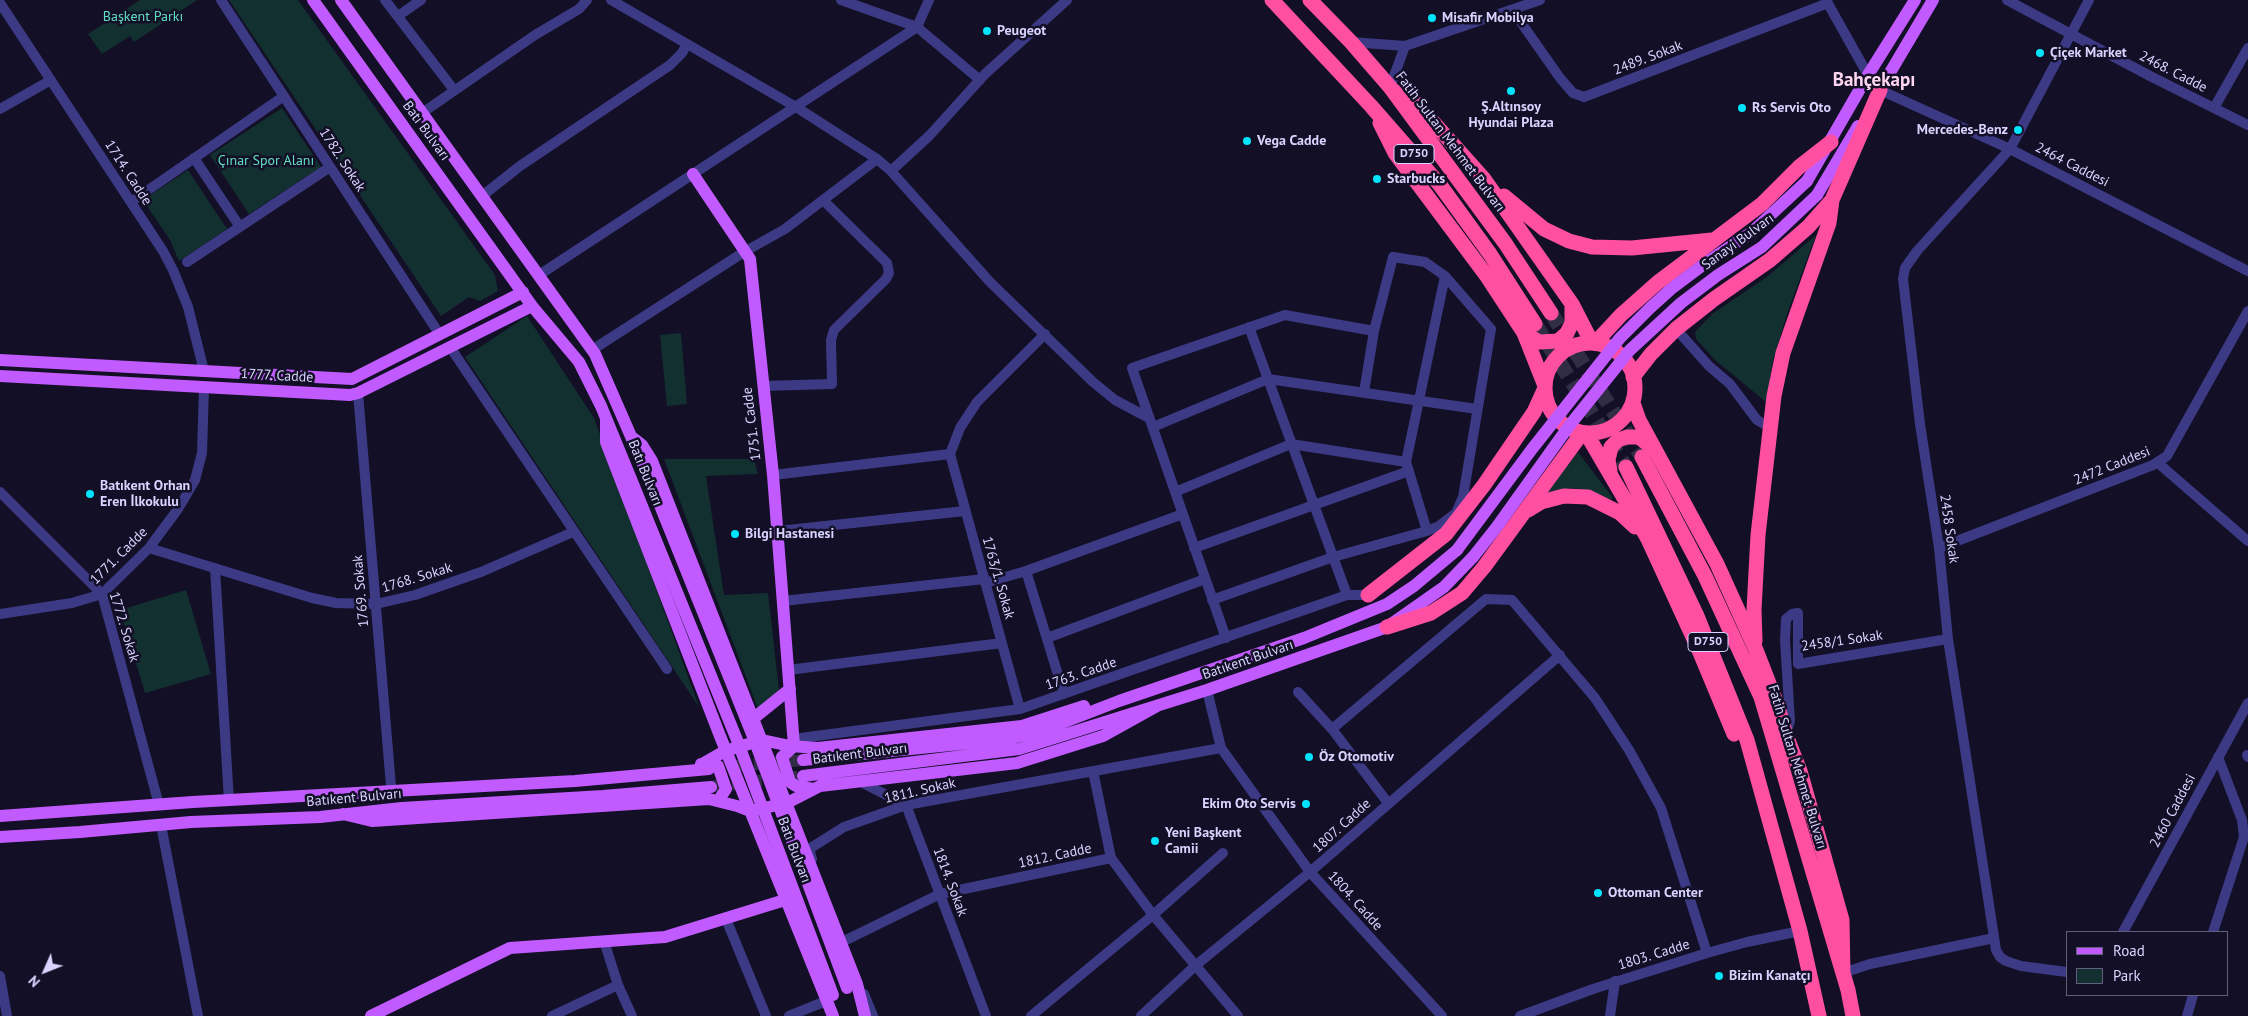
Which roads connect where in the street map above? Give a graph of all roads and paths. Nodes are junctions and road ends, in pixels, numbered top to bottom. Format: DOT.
graph roads {
  1 [pos="221,0"];
  2 [pos="313,0"];
  3 [pos="341,0"];
  4 [pos="385,0"];
  5 [pos="421,0"];
  6 [pos="587,0"];
  7 [pos="611,0"];
  8 [pos="841,0"];
  9 [pos="929,0"];
  10 [pos="1066,0"];
  11 [pos="1272,0"];
  12 [pos="1310,0"];
  13 [pos="1540,0"];
  14 [pos="1915,0"];
  15 [pos="1933,0"];
  16 [pos="2008,0"];
  17 [pos="2089,0"];
  18 [pos="1827,1"];
  19 [pos="0,3"];
  20 [pos="1513,11"];
  21 [pos="398,16"];
  22 [pos="917,27"];
  23 [pos="2071,33"];
  24 [pos="1351,42"];
  25 [pos="687,44"];
  26 [pos="1405,46"];
  27 [pos="2248,48"];
  28 [pos="1868,75"];
  29 [pos="51,80"];
  30 [pos="980,80"];
  31 [pos="1390,87"];
  32 [pos="454,90"];
  33 [pos="1880,90"];
  34 [pos="284,96"];
  35 [pos="796,106"];
  36 [pos="0,107"];
  37 [pos="2214,108"];
  38 [pos="422,113"];
  39 [pos="2248,125"];
  40 [pos="1831,142"];
  41 [pos="2010,148"];
  42 [pos="194,158"];
  43 [pos="877,159"];
  44 [pos="330,167"];
  45 [pos="891,171"];
  46 [pos="693,174"];
  47 [pos="1484,178"];
  48 [pos="482,196"];
  49 [pos="1825,198"];
  50 [pos="824,201"];
  51 [pos="131,202"];
  52 [pos="240,227"];
  53 [pos="1714,240"];
  54 [pos="744,252"];
  55 [pos="187,262"];
  56 [pos="2248,271"];
  57 [pos="539,275"];
  58 [pos="1445,276"];
  59 [pos="523,292"];
  60 [pos="1572,304"];
  61 [pos="532,306"];
  62 [pos="1626,310"];
  63 [pos="2248,311"];
  64 [pos="1551,313"];
  65 [pos="1249,327"];
  66 [pos="1529,328"];
  67 [pos="1676,329"];
  68 [pos="1374,331"];
  69 [pos="1045,334"];
  70 [pos="440,336"];
  71 [pos="1594,343"];
  72 [pos="1662,343"];
  73 [pos="450,347"];
  74 [pos="592,350"];
  75 [pos="0,360"];
  76 [pos="204,371"];
  77 [pos="0,376"];
  78 [pos="1633,376"];
  79 [pos="1589,377"];
  80 [pos="1268,379"];
  81 [pos="763,386"];
  82 [pos="204,387"];
  83 [pos="1545,388"];
  84 [pos="1600,388"];
  85 [pos="1364,392"];
  86 [pos="358,394"];
  87 [pos="1418,402"];
  88 [pos="1633,402"];
  89 [pos="1477,409"];
  90 [pos="606,418"];
  91 [pos="1151,423"];
  92 [pos="1770,427"];
  93 [pos="1584,433"];
  94 [pos="633,438"];
  95 [pos="1291,444"];
  96 [pos="950,454"];
  97 [pos="1642,457"];
  98 [pos="1661,459"];
  99 [pos="2158,463"];
  100 [pos="1408,467"];
  101 [pos="1626,467"];
  102 [pos="773,475"];
  103 [pos="1617,485"];
  104 [pos="0,492"];
  105 [pos="1175,492"];
  106 [pos="1314,505"];
  107 [pos="965,511"];
  108 [pos="1522,513"];
  109 [pos="1183,514"];
  110 [pos="778,531"];
  111 [pos="1427,531"];
  112 [pos="573,532"];
  113 [pos="1648,539"];
  114 [pos="2248,541"];
  115 [pos="149,548"];
  116 [pos="1194,548"];
  117 [pos="1939,548"];
  118 [pos="1333,557"];
  119 [pos="216,568"];
  120 [pos="1026,571"];
  121 [pos="1205,579"];
  122 [pos="984,581"];
  123 [pos="1414,586"];
  124 [pos="102,594"];
  125 [pos="1348,595"];
  126 [pos="1368,595"];
  127 [pos="1212,600"];
  128 [pos="783,601"];
  129 [pos="376,604"];
  130 [pos="0,614"];
  131 [pos="1388,627"];
  132 [pos="1047,638"];
  133 [pos="1226,638"];
  134 [pos="1948,639"];
  135 [pos="1002,643"];
  136 [pos="1756,650"];
  137 [pos="1560,655"];
  138 [pos="667,669"];
  139 [pos="788,670"];
  140 [pos="790,688"];
  141 [pos="1207,690"];
  142 [pos="1298,692"];
  143 [pos="1064,694"];
  144 [pos="1119,701"];
  145 [pos="2248,703"];
  146 [pos="1157,706"];
  147 [pos="1020,710"];
  148 [pos="754,718"];
  149 [pos="1332,729"];
  150 [pos="1786,735"];
  151 [pos="762,740"];
  152 [pos="794,743"];
  153 [pos="1221,748"];
  154 [pos="725,750"];
  155 [pos="2218,757"];
  156 [pos="803,760"];
  157 [pos="706,766"];
  158 [pos="1783,768"];
  159 [pos="1093,772"];
  160 [pos="803,776"];
  161 [pos="861,782"];
  162 [pos="391,786"];
  163 [pos="711,787"];
  164 [pos="814,789"];
  165 [pos="371,793"];
  166 [pos="229,801"];
  167 [pos="718,801"];
  168 [pos="787,803"];
  169 [pos="1388,803"];
  170 [pos="159,805"];
  171 [pos="906,805"];
  172 [pos="750,811"];
  173 [pos="343,814"];
  174 [pos="0,816"];
  175 [pos="1772,824"];
  176 [pos="161,825"];
  177 [pos="0,837"];
  178 [pos="1223,853"];
  179 [pos="1111,858"];
  180 [pos="1310,872"];
  181 [pos="940,894"];
  182 [pos="786,900"];
  183 [pos="1153,915"];
  184 [pos="726,919"];
  185 [pos="1800,931"];
  186 [pos="2124,931"];
  187 [pos="2213,931"];
  188 [pos="1994,938"];
  189 [pos="844,941"];
  190 [pos="604,942"];
  191 [pos="1707,953"];
  192 [pos="1195,966"];
  193 [pos="2066,972"];
  194 [pos="1843,973"];
  195 [pos="0,976"];
  196 [pos="1615,982"];
  197 [pos="618,985"];
  198 [pos="2193,996"];
  199 [pos="830,998"];
  200 [pos="7,1016"];
  201 [pos="198,1016"];
  202 [pos="371,1016"];
  203 [pos="552,1016"];
  204 [pos="632,1016"];
  205 [pos="766,1016"];
  206 [pos="789,1016"];
  207 [pos="833,1016"];
  208 [pos="840,1016"];
  209 [pos="859,1016"];
  210 [pos="865,1016"];
  211 [pos="873,1016"];
  212 [pos="986,1016"];
  213 [pos="1031,1016"];
  214 [pos="1141,1016"];
  215 [pos="1238,1016"];
  216 [pos="1442,1016"];
  217 [pos="1520,1016"];
  218 [pos="1610,1016"];
  219 [pos="1819,1016"];
  220 [pos="1853,1016"];
  221 [pos="2187,1016"];
  1 -- 34 [label="street, 1782. Sokak"];
  2 -- 59 [label="main road, Batı Bulvarı"];
  3 -- 38 [label="main road, Batı Bulvarı"];
  4 -- 21 [label="street"];
  5 -- 21 [label="street"];
  6 -- 32 [label="street"];
  7 -- 25 [label="street"];
  8 -- 22 [label="street"];
  9 -- 22 [label="street"];
  10 -- 30 [label="street"];
  11 -- 66 [label="highway, D750"];
  12 -- 24 [label="highway, Fatih Sultan Mehmet Bulvarı / D750"];
  13 -- 20 [label="street"];
  14 -- 28 [label="main road, Sanayi Bulvarı"];
  15 -- 33 [label="main road"];
  16 -- 23 [label="street, 2468. Cadde"];
  17 -- 23 [label="street, 2458 Sokak"];
  18 -- 20 [label="street, 2489. Sokak"];
  18 -- 28 [label="street"];
  19 -- 29 [label="street, 1714. Cadde"];
  20 -- 26 [label="street"];
  21 -- 32 [label="street"];
  22 -- 30 [label="street"];
  22 -- 35 [label="street"];
  23 -- 37 [label="street, 2468. Cadde"];
  23 -- 41 [label="street, 2458 Sokak"];
  24 -- 26 [label="street"];
  24 -- 31 [label="highway, Fatih Sultan Mehmet Bulvarı / D750"];
  25 -- 35 [label="street"];
  25 -- 48 [label="street"];
  26 -- 31 [label="street"];
  27 -- 37 [label="street"];
  28 -- 40 [label="main road, Sanayi Bulvarı"];
  29 -- 36 [label="street"];
  29 -- 51 [label="street, 1714. Cadde"];
  30 -- 45 [label="street"];
  31 -- 47 [label="highway, D750"];
  31 -- 64 [label="highway, Fatih Sultan Mehmet Bulvarı / D750"];
  32 -- 38 [label="street"];
  33 -- 41 [label="street, 2464 Caddesi"];
  33 -- 49 [label="highway"];
  34 -- 42 [label="street"];
  34 -- 44 [label="street, 1782. Sokak"];
  35 -- 43 [label="street"];
  35 -- 46 [label="street"];
  37 -- 39 [label="street, 2468. Cadde"];
  38 -- 48 [label="main road, Batı Bulvarı"];
  40 -- 53 [label="highway"];
  40 -- 79 [label="main road, Sanayi Bulvarı, bridge"];
  41 -- 56 [label="street, 2464 Caddesi"];
  41 -- 117 [label="street, 2458 Sokak"];
  42 -- 51 [label="street"];
  42 -- 52 [label="street"];
  43 -- 45 [label="street"];
  43 -- 50 [label="street"];
  44 -- 52 [label="street"];
  44 -- 70 [label="street, 1782. Sokak"];
  45 -- 69 [label="street"];
  46 -- 54 [label="main road, 1751. Cadde"];
  46 -- 57 [label="street"];
  47 -- 53 [label="highway"];
  47 -- 60 [label="highway, D750"];
  48 -- 57 [label="main road, Batı Bulvarı"];
  49 -- 67 [label="highway"];
  49 -- 84 [label="main road, Sanayi Bulvarı, bridge"];
  49 -- 92 [label="highway"];
  50 -- 54 [label="street"];
  50 -- 81 [label="street"];
  51 -- 76 [label="street, 1714. Cadde"];
  52 -- 55 [label="street"];
  53 -- 62 [label="highway"];
  54 -- 74 [label="street"];
  54 -- 81 [label="main road, 1751. Cadde"];
  57 -- 74 [label="main road, Batı Bulvarı"];
  58 -- 68 [label="street"];
  58 -- 87 [label="street"];
  58 -- 89 [label="street"];
  59 -- 61 [label="main road, Batı Bulvarı"];
  59 -- 70 [label="main road, 1777. Cadde"];
  60 -- 66 [label="highway"];
  60 -- 71 [label="highway, D750"];
  61 -- 73 [label="main road, 1777. Cadde"];
  61 -- 90 [label="main road, Batı Bulvarı"];
  62 -- 71 [label="highway"];
  62 -- 72 [label="highway"];
  63 -- 99 [label="street, 2472 Caddesi"];
  65 -- 68 [label="street"];
  65 -- 80 [label="street"];
  65 -- 91 [label="street"];
  66 -- 83 [label="highway"];
  67 -- 72 [label="highway"];
  67 -- 92 [label="street"];
  68 -- 85 [label="street"];
  69 -- 91 [label="street"];
  69 -- 96 [label="street"];
  70 -- 76 [label="main road, 1777. Cadde"];
  71 -- 78 [label="highway"];
  71 -- 83 [label="highway"];
  72 -- 78 [label="highway"];
  73 -- 86 [label="main road, 1777. Cadde"];
  73 -- 112 [label="street"];
  74 -- 94 [label="main road, Batı Bulvarı"];
  75 -- 76 [label="main road, 1777. Cadde"];
  76 -- 82 [label="main road"];
  77 -- 82 [label="main road, 1777. Cadde"];
  78 -- 88 [label="highway"];
  79 -- 123 [label="main road, Batıkent Bulvarı, bridge"];
  80 -- 85 [label="street"];
  80 -- 91 [label="street"];
  80 -- 95 [label="street"];
  81 -- 102 [label="main road, 1751. Cadde"];
  82 -- 86 [label="main road, 1777. Cadde"];
  82 -- 115 [label="street, 1771. Cadde"];
  83 -- 93 [label="highway"];
  83 -- 126 [label="highway"];
  84 -- 131 [label="main road, Batıkent Bulvarı, bridge"];
  85 -- 87 [label="street"];
  86 -- 129 [label="street, 1769. Sokak"];
  87 -- 89 [label="street"];
  87 -- 100 [label="street"];
  88 -- 93 [label="highway"];
  88 -- 98 [label="highway, D750"];
  89 -- 111 [label="street"];
  90 -- 154 [label="main road"];
  90 -- 199 [label="main road, Batı Bulvarı, bridge"];
  91 -- 105 [label="street"];
  92 -- 136 [label="highway"];
  93 -- 103 [label="highway"];
  93 -- 108 [label="highway"];
  94 -- 148 [label="main road"];
  94 -- 209 [label="main road, Batı Bulvarı, bridge"];
  95 -- 100 [label="street"];
  95 -- 105 [label="street"];
  95 -- 106 [label="street"];
  96 -- 102 [label="street"];
  96 -- 107 [label="street, 1763/1. Sokak"];
  97 -- 158 [label="highway, Fatih Sultan Mehmet Bulvarı / D750"];
  98 -- 103 [label="highway"];
  98 -- 136 [label="highway, D750"];
  99 -- 114 [label="street"];
  99 -- 117 [label="street, 2472 Caddesi"];
  100 -- 106 [label="street"];
  100 -- 111 [label="street"];
  101 -- 175 [label="highway, D750"];
  102 -- 110 [label="main road, 1751. Cadde"];
  103 -- 113 [label="highway"];
  104 -- 124 [label="street, 1772. Sokak"];
  105 -- 109 [label="street"];
  106 -- 116 [label="street"];
  106 -- 118 [label="street"];
  107 -- 110 [label="street"];
  107 -- 122 [label="street, 1763/1. Sokak"];
  108 -- 113 [label="highway"];
  108 -- 131 [label="highway"];
  109 -- 116 [label="street"];
  109 -- 120 [label="street"];
  110 -- 128 [label="main road, 1751. Cadde"];
  111 -- 118 [label="street"];
  112 -- 129 [label="street, 1768. Sokak"];
  112 -- 138 [label="street"];
  113 -- 175 [label="highway"];
  115 -- 119 [label="street, 1768. Sokak"];
  115 -- 124 [label="street, 1771. Cadde"];
  116 -- 121 [label="street"];
  117 -- 134 [label="street, 2458 Sokak"];
  118 -- 125 [label="street"];
  118 -- 127 [label="street"];
  119 -- 129 [label="street, 1768. Sokak"];
  119 -- 166 [label="street"];
  120 -- 122 [label="street"];
  120 -- 132 [label="street"];
  121 -- 127 [label="street"];
  121 -- 132 [label="street"];
  122 -- 128 [label="street"];
  122 -- 135 [label="street, 1763/1. Sokak"];
  123 -- 126 [label="main road"];
  123 -- 144 [label="main road, Batıkent Bulvarı"];
  124 -- 130 [label="street, 1771. Cadde"];
  124 -- 170 [label="street, 1772. Sokak"];
  125 -- 126 [label="street, 1763. Cadde"];
  125 -- 133 [label="street, 1763. Cadde"];
  127 -- 133 [label="street"];
  128 -- 139 [label="main road, 1751. Cadde"];
  129 -- 162 [label="street, 1769. Sokak"];
  131 -- 141 [label="main road, Batıkent Bulvarı"];
  132 -- 143 [label="street"];
  133 -- 143 [label="street, 1763. Cadde"];
  134 -- 150 [label="street, 2458/1 Sokak"];
  134 -- 188 [label="street, 2458 Sokak"];
  135 -- 139 [label="street"];
  135 -- 147 [label="street, 1763/1. Sokak"];
  136 -- 150 [label="highway, D750"];
  137 -- 149 [label="street"];
  137 -- 169 [label="street, 1807. Cadde"];
  137 -- 191 [label="street"];
  139 -- 140 [label="main road, 1751. Cadde"];
  140 -- 148 [label="main road"];
  140 -- 152 [label="main road, 1751. Cadde"];
  141 -- 146 [label="main road, Batıkent Bulvarı"];
  141 -- 153 [label="street, 1804. Cadde"];
  142 -- 149 [label="street"];
  143 -- 147 [label="street, 1763. Cadde"];
  144 -- 152 [label="main road"];
  144 -- 156 [label="main road, Batıkent Bulvarı"];
  145 -- 155 [label="street, 2460 Caddesi"];
  146 -- 160 [label="main road, Batıkent Bulvarı"];
  146 -- 161 [label="main road"];
  147 -- 152 [label="street, 1763. Cadde"];
  148 -- 151 [label="main road"];
  149 -- 169 [label="street"];
  150 -- 158 [label="highway, D750"];
  150 -- 194 [label="highway"];
  151 -- 152 [label="main road"];
  151 -- 154 [label="main road"];
  151 -- 168 [label="main road"];
  152 -- 164 [label="main road"];
  153 -- 159 [label="street, 1811. Sokak"];
  153 -- 180 [label="street, 1804. Cadde"];
  154 -- 157 [label="main road"];
  154 -- 172 [label="main road"];
  155 -- 186 [label="street, 2460 Caddesi"];
  155 -- 187 [label="street"];
  157 -- 162 [label="main road"];
  157 -- 165 [label="main road, Batıkent Bulvarı"];
  157 -- 167 [label="main road"];
  158 -- 194 [label="highway, Fatih Sultan Mehmet Bulvarı / D750"];
  159 -- 171 [label="street, 1811. Sokak"];
  159 -- 179 [label="street"];
  161 -- 164 [label="main road"];
  161 -- 171 [label="street"];
  162 -- 165 [label="main road"];
  163 -- 173 [label="main road, Batıkent Bulvarı"];
  164 -- 168 [label="main road"];
  165 -- 166 [label="main road, Batıkent Bulvarı"];
  166 -- 170 [label="main road, Batıkent Bulvarı"];
  167 -- 172 [label="main road"];
  167 -- 173 [label="main road"];
  168 -- 172 [label="main road"];
  168 -- 210 [label="main road"];
  169 -- 180 [label="street, 1807. Cadde"];
  170 -- 174 [label="main road, Batıkent Bulvarı"];
  171 -- 181 [label="street, 1814. Sokak"];
  171 -- 189 [label="street, 1811. Sokak"];
  172 -- 182 [label="main road"];
  173 -- 176 [label="main road, Batıkent Bulvarı"];
  175 -- 185 [label="highway, D750"];
  176 -- 177 [label="main road, Batıkent Bulvarı"];
  176 -- 201 [label="street"];
  178 -- 183 [label="street"];
  179 -- 181 [label="street, 1812. Cadde"];
  179 -- 183 [label="street, 1812. Cadde"];
  180 -- 192 [label="street, 1807. Cadde"];
  180 -- 216 [label="street, 1804. Cadde"];
  181 -- 189 [label="street, 1812. Cadde"];
  181 -- 212 [label="street, 1814. Sokak"];
  182 -- 184 [label="main road"];
  182 -- 199 [label="main road"];
  183 -- 192 [label="street, 1812. Cadde"];
  183 -- 213 [label="street"];
  184 -- 190 [label="main road"];
  184 -- 205 [label="street"];
  185 -- 191 [label="street, 1803. Cadde"];
  185 -- 219 [label="highway, D750"];
  188 -- 193 [label="street, 2458 Sokak"];
  188 -- 194 [label="street"];
  189 -- 211 [label="street, 1811. Sokak"];
  190 -- 197 [label="street"];
  190 -- 202 [label="main road"];
  191 -- 196 [label="street, 1803. Cadde"];
  192 -- 214 [label="street, 1807. Cadde"];
  192 -- 215 [label="street, 1812. Cadde"];
  194 -- 220 [label="highway, Fatih Sultan Mehmet Bulvarı / D750"];
  195 -- 200 [label="street"];
  196 -- 217 [label="street, 1803. Cadde"];
  196 -- 218 [label="street"];
  197 -- 203 [label="street"];
  197 -- 204 [label="street"];
  198 -- 221 [label="street"];
  199 -- 206 [label="street"];
  199 -- 207 [label="main road"];
  199 -- 208 [label="main road, Batı Bulvarı"];
}
